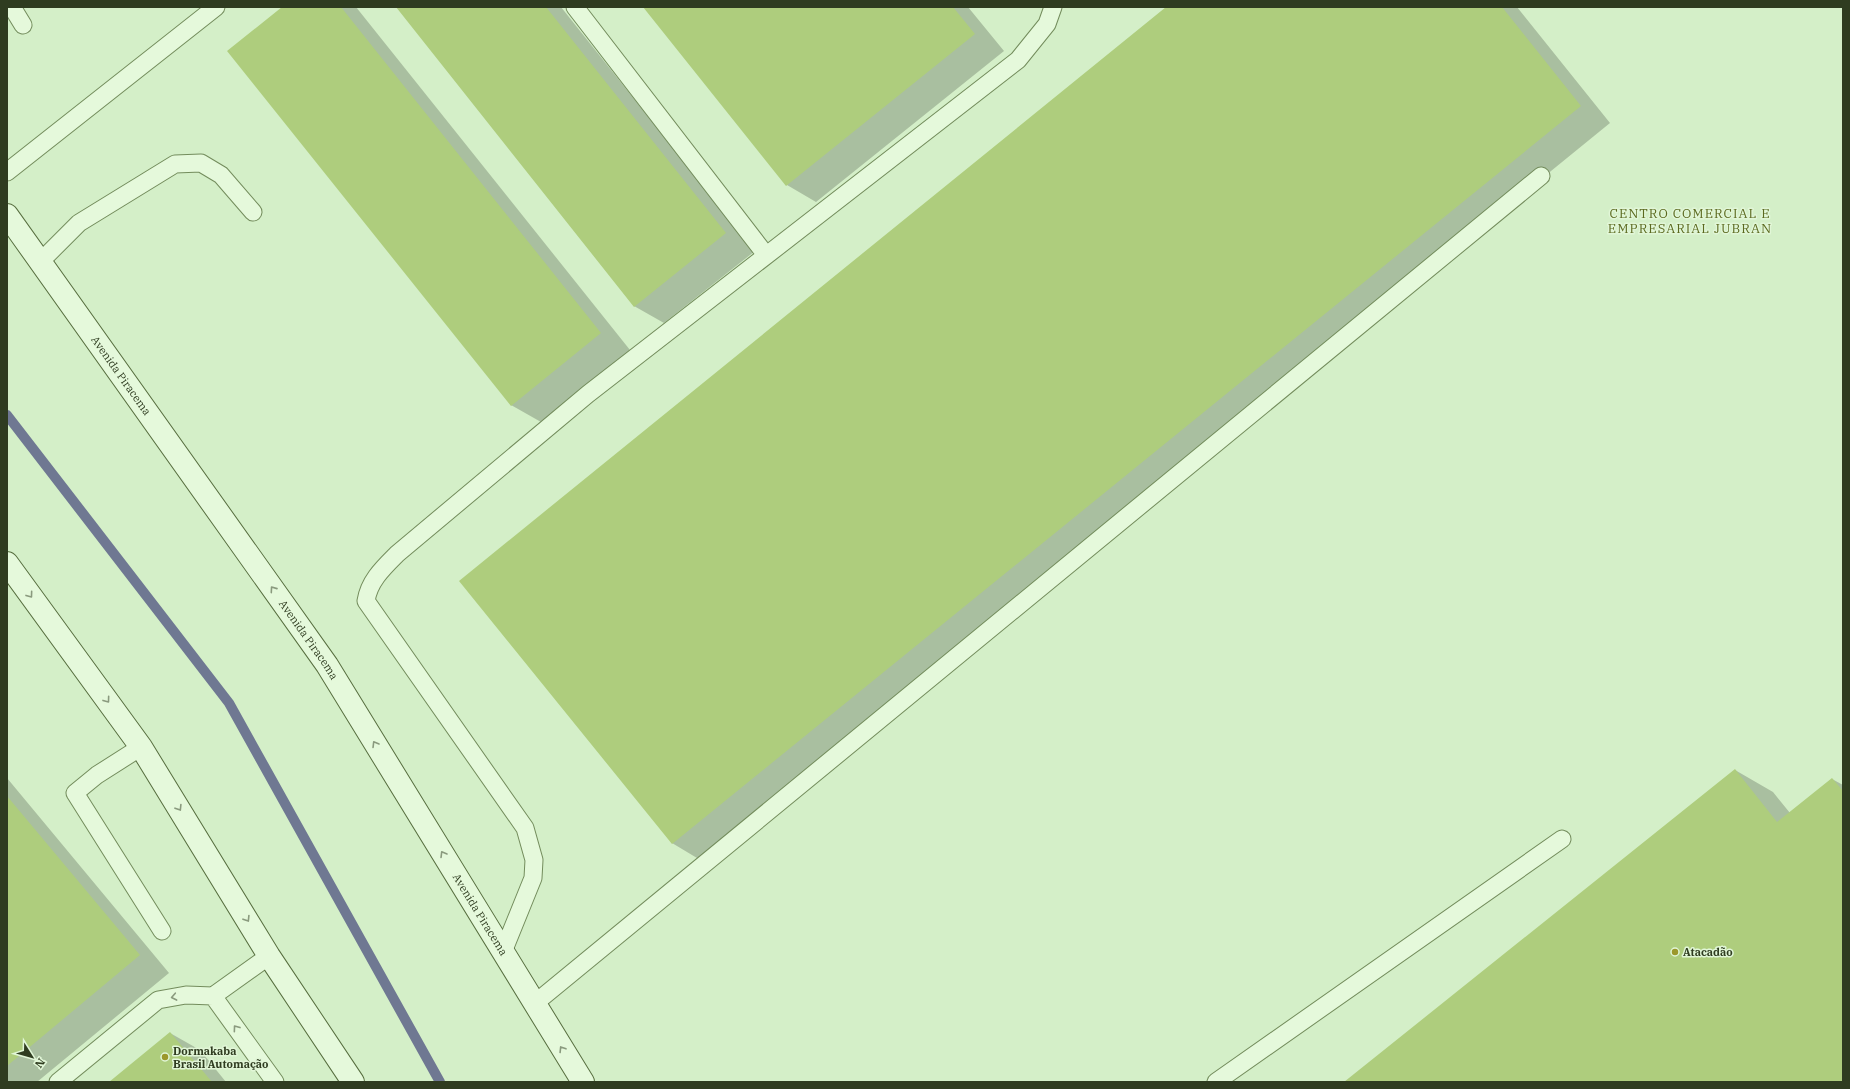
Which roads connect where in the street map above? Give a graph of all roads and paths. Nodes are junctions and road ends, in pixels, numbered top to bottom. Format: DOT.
graph roads {
  1 [pos="12,7"];
  2 [pos="216,7"];
  3 [pos="575,7"];
  4 [pos="1053,7"];
  5 [pos="23,25"];
  6 [pos="7,172"];
  7 [pos="1541,176"];
  8 [pos="252,212"];
  9 [pos="7,215"];
  10 [pos="766,255"];
  11 [pos="40,262"];
  12 [pos="7,563"];
  13 [pos="141,746"];
  14 [pos="1562,839"];
  15 [pos="162,931"];
  16 [pos="503,952"];
  17 [pos="269,956"];
  18 [pos="213,996"];
  19 [pos="534,1004"];
  20 [pos="58,1082"];
  21 [pos="275,1082"];
  22 [pos="353,1082"];
  23 [pos="583,1082"];
  24 [pos="1216,1082"];
  1 -- 5 [label="lane"];
  2 -- 6 [label="lane"];
  3 -- 10 [label="lane"];
  4 -- 10 [label="lane"];
  7 -- 19 [label="lane"];
  8 -- 11 [label="lane"];
  9 -- 11 [label="main road, Avenida Piracema"];
  10 -- 16 [label="lane"];
  16 -- 11 [label="main road, Avenida Piracema, one-way"];
  12 -- 13 [label="main road, one-way"];
  13 -- 15 [label="lane"];
  13 -- 17 [label="main road, one-way"];
  14 -- 24 [label="lane"];
  16 -- 19 [label="main road, Avenida Piracema"];
  17 -- 18 [label="lane"];
  17 -- 22 [label="main road"];
  18 -- 20 [label="lane, one-way"];
  21 -- 18 [label="lane, one-way"];
  23 -- 19 [label="main road, Avenida Piracema, one-way"];
}
